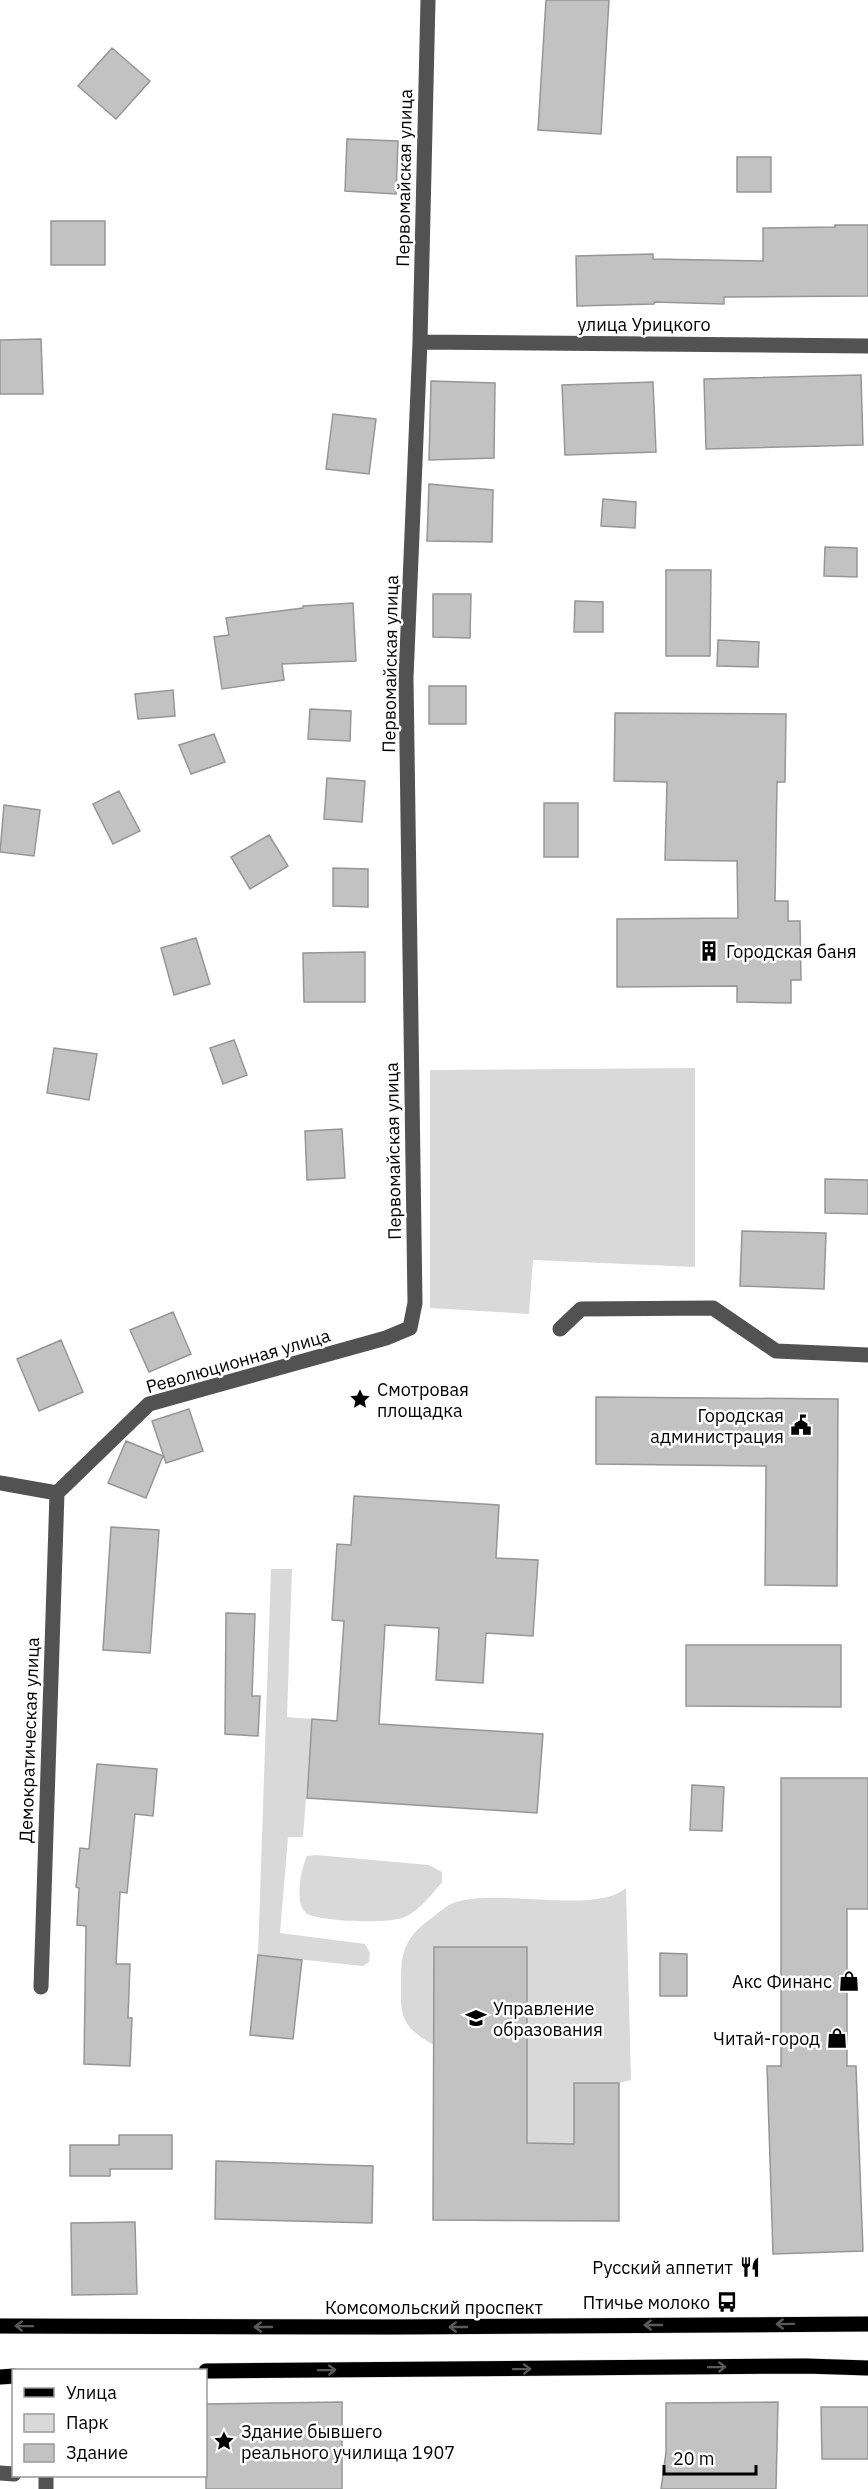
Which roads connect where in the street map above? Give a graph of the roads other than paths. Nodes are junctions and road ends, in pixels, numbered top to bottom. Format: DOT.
graph roads {
  1 [pos="428,0"];
  2 [pos="420,342"];
  3 [pos="868,346"];
  4 [pos="410,1328"];
  5 [pos="561,1329"];
  6 [pos="868,1355"];
  7 [pos="0,1484"];
  8 [pos="57,1493"];
  9 [pos="41,1988"];
  10 [pos="868,2324"];
  11 [pos="0,2326"];
  12 [pos="868,2368"];
  13 [pos="207,2372"];
  1 -- 2 [label="street, Первомайская улица"];
  2 -- 3 [label="street, улица Урицкого"];
  2 -- 4 [label="street, Первомайская улица"];
  4 -- 8 [label="street, Революционная улица"];
  5 -- 6 [label="street"];
  7 -- 8 [label="street"];
  8 -- 9 [label="street, Демократическая улица"];
  10 -- 11 [label="main road, Комсомольский проспект, one-way"];
  13 -- 12 [label="main road, one-way"];
}
